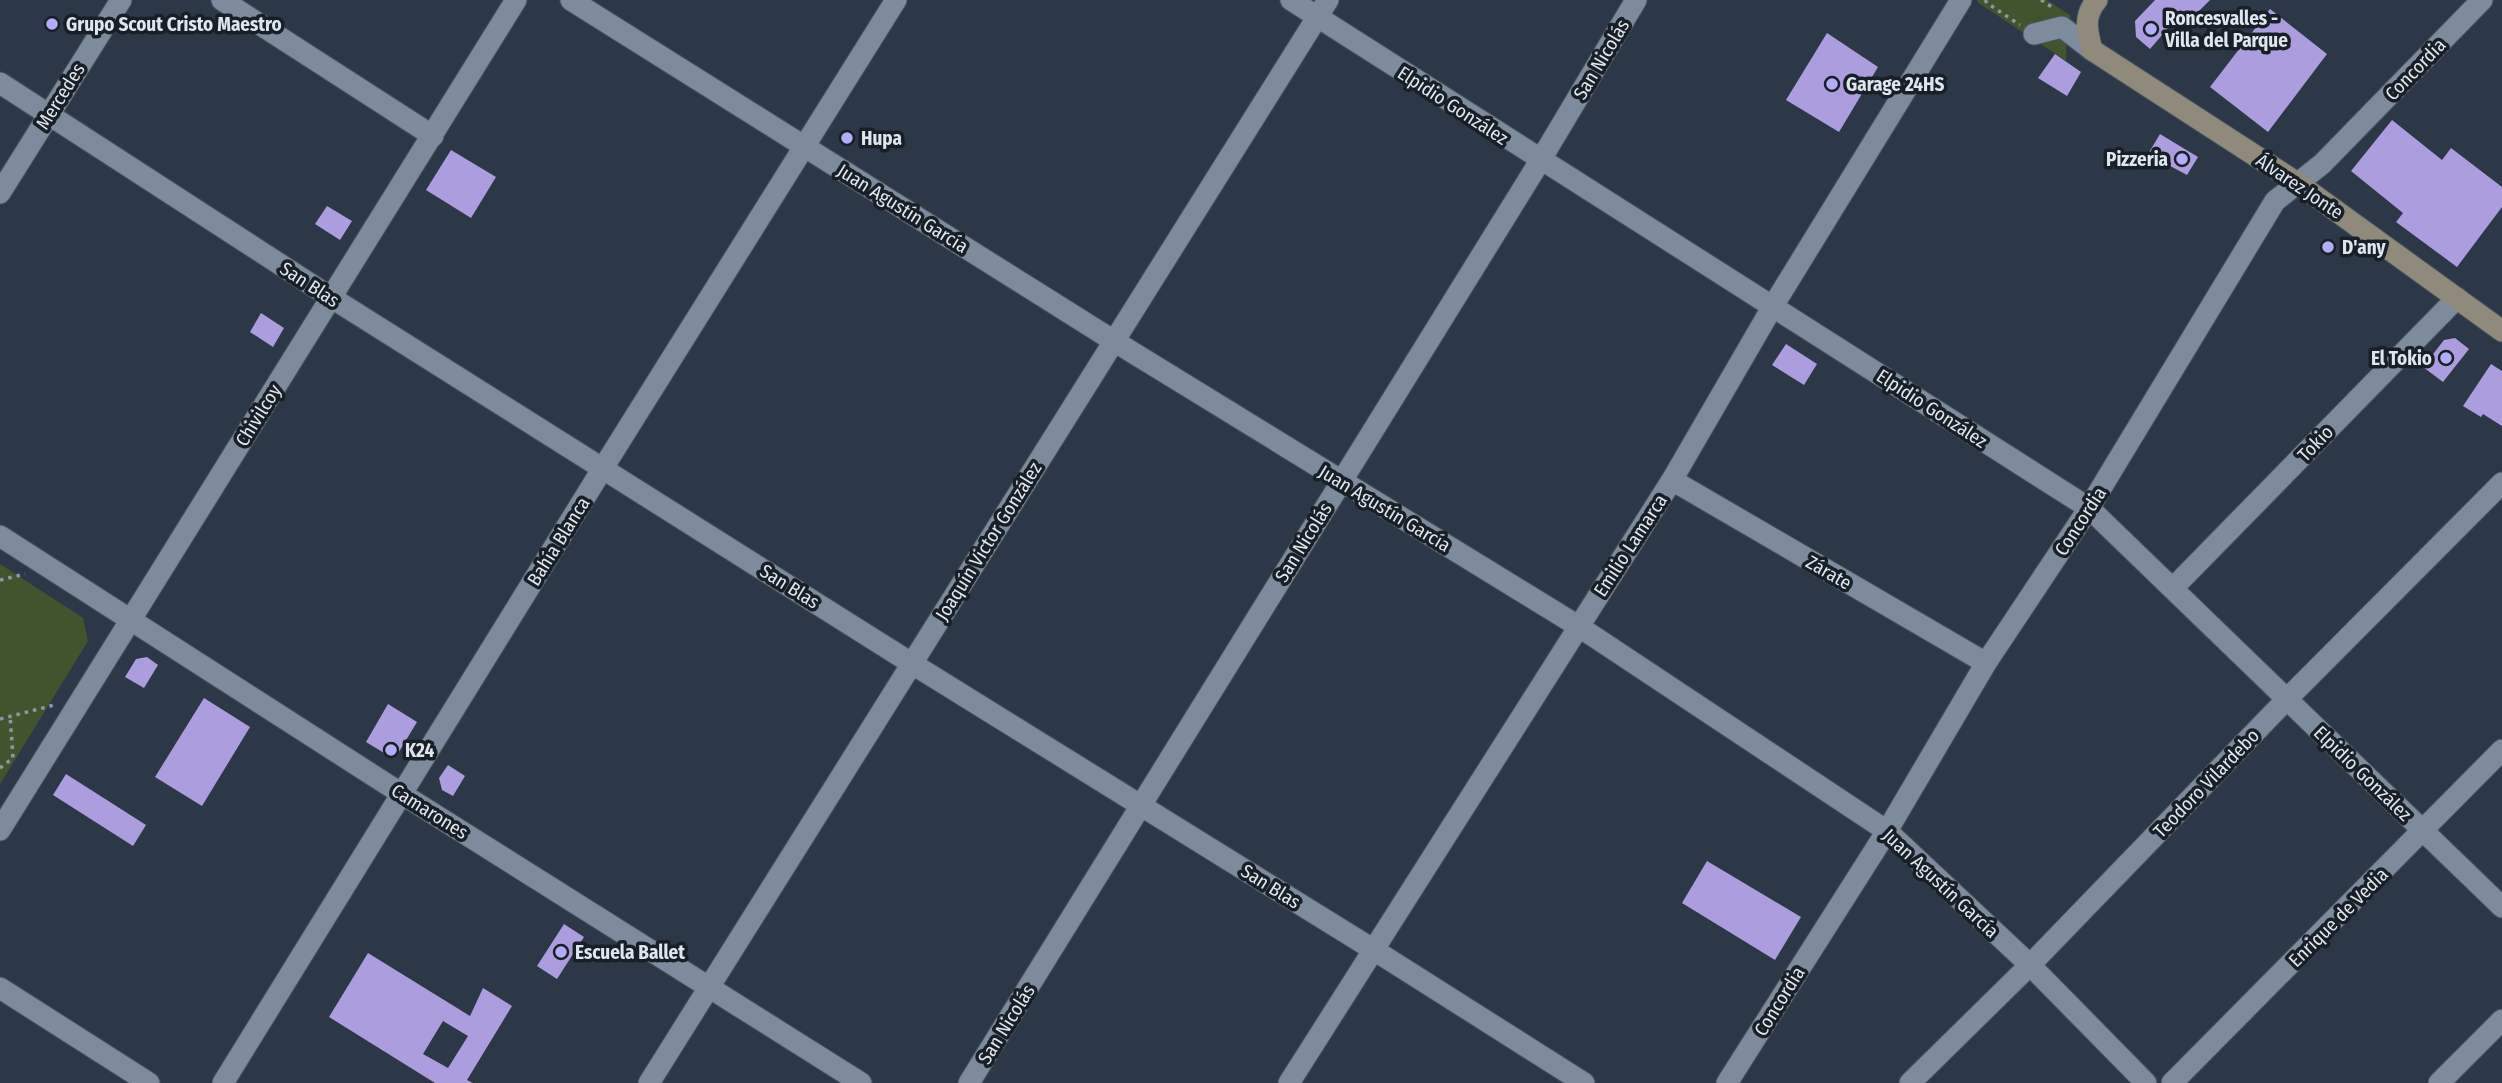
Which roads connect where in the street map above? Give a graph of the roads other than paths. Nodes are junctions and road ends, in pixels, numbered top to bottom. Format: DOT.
graph roads {
  1 [pos="121,0"];
  2 [pos="222,0"];
  3 [pos="516,0"];
  4 [pos="571,0"];
  5 [pos="896,0"];
  6 [pos="1291,0"];
  7 [pos="1636,0"];
  8 [pos="1961,0"];
  9 [pos="2097,0"];
  10 [pos="2482,0"];
  11 [pos="1322,8"];
  12 [pos="2034,34"];
  13 [pos="2092,50"];
  14 [pos="0,83"];
  15 [pos="47,115"];
  16 [pos="433,136"];
  17 [pos="805,147"];
  18 [pos="1540,161"];
  19 [pos="2299,184"];
  20 [pos="0,193"];
  21 [pos="332,298"];
  22 [pos="2457,298"];
  23 [pos="1773,306"];
  24 [pos="2502,331"];
  25 [pos="1114,341"];
  26 [pos="603,468"];
  27 [pos="1672,480"];
  28 [pos="1340,481"];
  29 [pos="2502,483"];
  30 [pos="2089,508"];
  31 [pos="0,536"];
  32 [pos="2173,588"];
  33 [pos="130,619"];
  34 [pos="1578,626"];
  35 [pos="911,663"];
  36 [pos="1986,663"];
  37 [pos="2287,699"];
  38 [pos="2502,750"];
  39 [pos="402,794"];
  40 [pos="1141,806"];
  41 [pos="0,830"];
  42 [pos="1887,831"];
  43 [pos="2423,832"];
  44 [pos="2502,907"];
  45 [pos="1374,950"];
  46 [pos="2030,965"];
  47 [pos="710,987"];
  48 [pos="0,988"];
  49 [pos="2502,1020"];
  50 [pos="149,1083"];
  51 [pos="223,1083"];
  52 [pos="649,1083"];
  53 [pos="861,1083"];
  54 [pos="969,1083"];
  55 [pos="1289,1083"];
  56 [pos="1584,1083"];
  57 [pos="1727,1083"];
  58 [pos="1910,1083"];
  59 [pos="2146,1083"];
  60 [pos="2172,1083"];
  61 [pos="2439,1083"];
  1 -- 15 [label="street, Mercedes"];
  2 -- 16 [label="street"];
  3 -- 16 [label="street, Chivilcoy"];
  4 -- 17 [label="street, Juan Agustín García"];
  5 -- 17 [label="street, Bahía Blanca"];
  6 -- 11 [label="street, Elpidio González"];
  7 -- 18 [label="street, San Nicolás"];
  8 -- 23 [label="street, Emilio Lamarca"];
  9 -- 13 [label="street"];
  10 -- 19 [label="street, Concordia"];
  11 -- 18 [label="street, Elpidio González"];
  11 -- 25 [label="street, Joaquín Victor González"];
  12 -- 13 [label="street"];
  13 -- 19 [label="street, Álvarez Jonte"];
  14 -- 15 [label="street, San Blas"];
  15 -- 20 [label="street, Mercedes"];
  15 -- 21 [label="street, San Blas"];
  16 -- 21 [label="street, Chivilcoy"];
  17 -- 25 [label="street, Juan Agustín García"];
  17 -- 26 [label="street, Bahía Blanca"];
  18 -- 23 [label="street, Elpidio González"];
  18 -- 28 [label="street, San Nicolás"];
  19 -- 22 [label="street, Álvarez Jonte"];
  19 -- 30 [label="street, Concordia"];
  21 -- 26 [label="street, San Blas"];
  21 -- 33 [label="street, Chivilcoy"];
  22 -- 24 [label="street, Álvarez Jonte"];
  22 -- 32 [label="street, Tokio"];
  23 -- 27 [label="street, Emilio Lamarca"];
  23 -- 30 [label="street, Elpidio González"];
  25 -- 28 [label="street, Juan Agustín García"];
  25 -- 35 [label="street, Joaquín Victor González"];
  26 -- 35 [label="street, San Blas"];
  26 -- 39 [label="street, Bahía Blanca"];
  27 -- 34 [label="street, Emilio Lamarca"];
  27 -- 36 [label="street, Zárate"];
  28 -- 34 [label="street, Juan Agustín García"];
  28 -- 40 [label="street, San Nicolás"];
  29 -- 37 [label="street, Teodoro Vilardebo"];
  30 -- 32 [label="street, Elpidio González"];
  30 -- 36 [label="street, Concordia"];
  31 -- 33 [label="street, Camarones"];
  32 -- 37 [label="street, Elpidio González"];
  33 -- 39 [label="street, Camarones"];
  33 -- 41 [label="street, Chivilcoy"];
  34 -- 42 [label="street, Juan Agustín García"];
  34 -- 45 [label="street, Emilio Lamarca"];
  35 -- 40 [label="street, San Blas"];
  35 -- 47 [label="street, Joaquín Victor González"];
  36 -- 42 [label="street, Concordia"];
  37 -- 43 [label="street, Elpidio González"];
  37 -- 46 [label="street, Teodoro Vilardebo"];
  38 -- 43 [label="street, Enrique de Vedia"];
  39 -- 47 [label="street, Camarones"];
  39 -- 51 [label="street, Bahía Blanca"];
  40 -- 45 [label="street, San Blas"];
  40 -- 54 [label="street, San Nicolás"];
  42 -- 46 [label="street, Juan Agustín García"];
  42 -- 57 [label="street, Concordia"];
  43 -- 44 [label="street, Elpidio González"];
  43 -- 60 [label="street, Enrique de Vedia"];
  45 -- 55 [label="street, Emilio Lamarca"];
  45 -- 56 [label="street, San Blas"];
  46 -- 58 [label="street, Teodoro Vilardebo"];
  46 -- 59 [label="street, Juan Agustín García"];
  47 -- 52 [label="street, Joaquín Victor González"];
  47 -- 53 [label="street, Camarones"];
  48 -- 50 [label="street"];
  49 -- 61 [label="street"];
}
